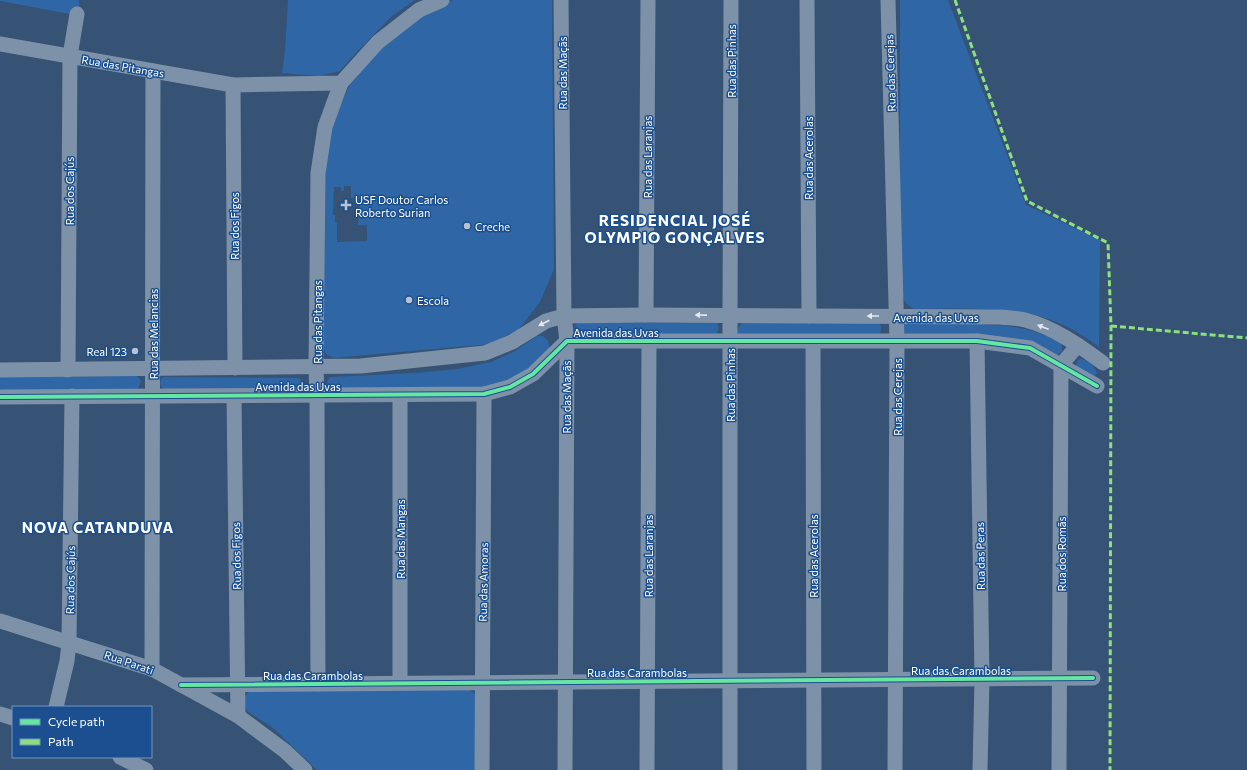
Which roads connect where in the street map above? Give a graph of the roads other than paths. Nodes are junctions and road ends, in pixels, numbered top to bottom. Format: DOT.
graph roads {
  1 [pos="442,0"];
  2 [pos="562,0"];
  3 [pos="648,0"];
  4 [pos="732,0"];
  5 [pos="807,0"];
  6 [pos="888,0"];
  7 [pos="77,14"];
  8 [pos="0,44"];
  9 [pos="70,56"];
  10 [pos="152,71"];
  11 [pos="341,84"];
  12 [pos="234,85"];
  13 [pos="646,315"];
  14 [pos="564,316"];
  15 [pos="730,316"];
  16 [pos="809,316"];
  17 [pos="897,317"];
  18 [pos="567,341"];
  19 [pos="649,341"];
  20 [pos="730,341"];
  21 [pos="978,341"];
  22 [pos="813,342"];
  23 [pos="897,342"];
  24 [pos="1078,345"];
  25 [pos="1103,362"];
  26 [pos="1061,365"];
  27 [pos="316,367"];
  28 [pos="153,368"];
  29 [pos="235,368"];
  30 [pos="0,370"];
  31 [pos="68,370"];
  32 [pos="1096,386"];
  33 [pos="484,394"];
  34 [pos="317,395"];
  35 [pos="400,395"];
  36 [pos="0,396"];
  37 [pos="72,396"];
  38 [pos="153,396"];
  39 [pos="234,396"];
  40 [pos="0,621"];
  41 [pos="69,643"];
  42 [pos="152,669"];
  43 [pos="1060,678"];
  44 [pos="1093,678"];
  45 [pos="982,679"];
  46 [pos="813,680"];
  47 [pos="895,680"];
  48 [pos="647,681"];
  49 [pos="731,681"];
  50 [pos="482,682"];
  51 [pos="565,682"];
  52 [pos="400,683"];
  53 [pos="238,684"];
  54 [pos="318,684"];
  55 [pos="181,685"];
  56 [pos="56,706"];
  57 [pos="0,714"];
  58 [pos="238,716"];
  59 [pos="12,718"];
  60 [pos="122,758"];
  61 [pos="146,770"];
  62 [pos="305,770"];
  63 [pos="482,770"];
  64 [pos="565,770"];
  65 [pos="647,770"];
  66 [pos="730,770"];
  67 [pos="814,770"];
  68 [pos="895,770"];
  69 [pos="980,770"];
  70 [pos="1059,770"];
  1 -- 11 [label="street, Rua das Pitangas"];
  2 -- 14 [label="street, Rua das Maçãs"];
  3 -- 13 [label="street, Rua das Laranjas"];
  4 -- 15 [label="street, Rua das Pinhas"];
  5 -- 16 [label="street, Rua das Acerolas"];
  6 -- 17 [label="street, Rua das Cerejas"];
  7 -- 9 [label="street, Rua dos Cajús"];
  8 -- 9 [label="street, Rua das Pitangas"];
  9 -- 10 [label="street, Rua das Pitangas"];
  9 -- 31 [label="street, Rua dos Cajús"];
  10 -- 12 [label="street, Rua das Pitangas"];
  10 -- 28 [label="street, Rua das Melancias"];
  11 -- 12 [label="street, Rua das Pitangas"];
  11 -- 27 [label="street, Rua das Pitangas"];
  12 -- 29 [label="street, Rua dos Figos"];
  13 -- 14 [label="street, Avenida das Uvas"];
  15 -- 13 [label="street, Avenida das Uvas, one-way"];
  14 -- 18 [label="street, Rua das Maçãs"];
  14 -- 27 [label="street, Avenida das Uvas, one-way"];
  15 -- 16 [label="street, Avenida das Uvas"];
  15 -- 20 [label="street, Rua das Pinhas"];
  17 -- 16 [label="street, Avenida das Uvas, one-way"];
  17 -- 23 [label="street, Rua das Cerejas"];
  24 -- 17 [label="street, Avenida das Uvas, one-way"];
  18 -- 19 [label="street, Avenida das Uvas"];
  18 -- 33 [label="street, Avenida das Uvas"];
  18 -- 51 [label="street, Rua das Maçãs"];
  19 -- 20 [label="street, Avenida das Uvas"];
  19 -- 48 [label="street, Rua das Laranjas"];
  20 -- 22 [label="street, Avenida das Uvas"];
  20 -- 49 [label="street, Rua das Pinhas"];
  21 -- 23 [label="street, Avenida das Uvas"];
  21 -- 26 [label="street, Avenida das Uvas"];
  21 -- 45 [label="street, Rua das Peras"];
  22 -- 23 [label="street, Avenida das Uvas"];
  22 -- 46 [label="street, Rua das Acerolas"];
  23 -- 47 [label="street, Rua das Cerejas"];
  24 -- 25 [label="street, Avenida das Uvas"];
  24 -- 26 [label="street"];
  26 -- 32 [label="street, Avenida das Uvas"];
  26 -- 43 [label="street, Rua dos Romãs"];
  27 -- 29 [label="street, Avenida das Uvas"];
  27 -- 34 [label="street, Rua das Pitangas"];
  28 -- 29 [label="street, Avenida das Uvas"];
  28 -- 31 [label="street, Avenida das Uvas"];
  28 -- 38 [label="street, Rua das Melancias"];
  30 -- 31 [label="street, Avenida das Uvas"];
  33 -- 35 [label="street, Avenida das Uvas"];
  33 -- 50 [label="street, Rua das Amoras"];
  34 -- 35 [label="street, Avenida das Uvas"];
  34 -- 39 [label="street, Avenida das Uvas"];
  34 -- 54 [label="street, Rua das Pitangas"];
  35 -- 52 [label="street, Rua das Mangas"];
  36 -- 37 [label="street, Avenida das Uvas"];
  37 -- 38 [label="street, Avenida das Uvas"];
  37 -- 41 [label="street, Rua dos Cajús"];
  38 -- 39 [label="street, Avenida das Uvas"];
  38 -- 42 [label="street, Rua das Melancias"];
  39 -- 53 [label="street, Rua dos Figos"];
  40 -- 41 [label="street, Rua Parati"];
  41 -- 42 [label="street, Rua Parati"];
  41 -- 56 [label="street, Rua dos Cajús"];
  42 -- 55 [label="street, Rua Parati"];
  43 -- 44 [label="street, Rua das Carambolas"];
  43 -- 45 [label="street, Rua das Carambolas"];
  43 -- 70 [label="street, Rua dos Romãs"];
  45 -- 47 [label="street, Rua das Carambolas"];
  45 -- 69 [label="street, Rua das Peras"];
  46 -- 47 [label="street, Rua das Carambolas"];
  46 -- 49 [label="street, Rua das Carambolas"];
  46 -- 67 [label="street, Rua das Acerolas"];
  47 -- 68 [label="street, Rua das Cerejas"];
  48 -- 49 [label="street, Rua das Carambolas"];
  48 -- 51 [label="street, Rua das Carambolas"];
  48 -- 65 [label="street, Rua das Laranjas"];
  49 -- 66 [label="street, Rua das Pinhas"];
  50 -- 51 [label="street, Rua das Carambolas"];
  50 -- 52 [label="street, Rua das Carambolas"];
  50 -- 63 [label="street, Rua das Amoras"];
  51 -- 64 [label="street, Rua das Maçãs"];
  52 -- 54 [label="street, Rua das Carambolas"];
  53 -- 54 [label="street, Rua das Carambolas"];
  53 -- 55 [label="street, Rua das Carambolas"];
  53 -- 58 [label="street, Rua dos Figos"];
  55 -- 58 [label="street, Rua Parati"];
  57 -- 59 [label="street"];
  58 -- 62 [label="street, Rua Parati"];
  60 -- 61 [label="street"];
}
